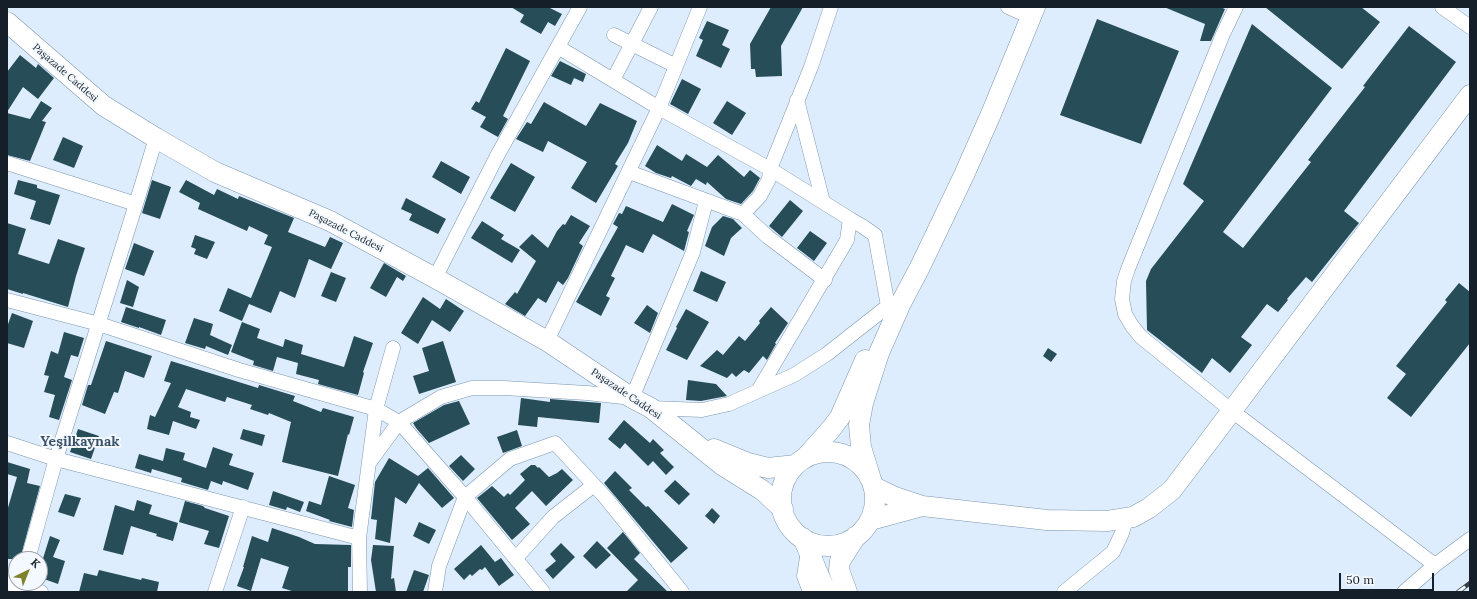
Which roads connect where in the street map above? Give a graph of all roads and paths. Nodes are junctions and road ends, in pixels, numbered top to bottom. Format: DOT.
graph roads {
  1 [pos="580,7"];
  2 [pos="651,7"];
  3 [pos="700,7"];
  4 [pos="830,7"];
  5 [pos="1236,7"];
  6 [pos="1442,7"];
  7 [pos="1021,8"];
  8 [pos="7,22"];
  9 [pos="1470,27"];
  10 [pos="614,35"];
  11 [pos="632,43"];
  12 [pos="558,47"];
  13 [pos="676,66"];
  14 [pos="613,80"];
  15 [pos="1470,95"];
  16 [pos="797,100"];
  17 [pos="659,108"];
  18 [pos="156,138"];
  19 [pos="7,163"];
  20 [pos="770,169"];
  21 [pos="629,172"];
  22 [pos="706,201"];
  23 [pos="822,202"];
  24 [pos="136,204"];
  25 [pos="743,214"];
  26 [pos="850,219"];
  27 [pos="435,278"];
  28 [pos="825,280"];
  29 [pos="7,300"];
  30 [pos="888,306"];
  31 [pos="99,324"];
  32 [pos="547,341"];
  33 [pos="393,348"];
  34 [pos="758,391"];
  35 [pos="632,398"];
  36 [pos="376,408"];
  37 [pos="651,408"];
  38 [pos="1232,411"];
  39 [pos="399,422"];
  40 [pos="688,439"];
  41 [pos="7,443"];
  42 [pos="56,458"];
  43 [pos="801,461"];
  44 [pos="369,463"];
  45 [pos="872,482"];
  46 [pos="594,485"];
  47 [pos="465,497"];
  48 [pos="922,506"];
  49 [pos="243,507"];
  50 [pos="783,510"];
  51 [pos="1126,519"];
  52 [pos="870,520"];
  53 [pos="856,536"];
  54 [pos="359,538"];
  55 [pos="1470,539"];
  56 [pos="806,544"];
  57 [pos="30,551"];
  58 [pos="516,558"];
  59 [pos="1435,565"];
  60 [pos="215,592"];
  61 [pos="360,592"];
  62 [pos="435,592"];
  63 [pos="544,592"];
  64 [pos="682,592"];
  65 [pos="810,592"];
  66 [pos="826,592"];
  67 [pos="847,592"];
  68 [pos="1064,592"];
  69 [pos="1404,592"];
  1 -- 12 [label="street"];
  2 -- 11 [label="street"];
  3 -- 13 [label="street"];
  4 -- 16 [label="street"];
  5 -- 38 [label="street"];
  6 -- 9 [label="street"];
  7 -- 30 [label="street"];
  7 -- 45 [label="street"];
  8 -- 18 [label="street, Paşazade Caddesi"];
  10 -- 11 [label="street"];
  11 -- 13 [label="street"];
  11 -- 14 [label="street"];
  12 -- 14 [label="street"];
  12 -- 27 [label="street"];
  13 -- 17 [label="street"];
  14 -- 17 [label="street"];
  15 -- 38 [label="street"];
  16 -- 20 [label="street"];
  16 -- 23 [label="street"];
  17 -- 20 [label="street"];
  17 -- 21 [label="street"];
  18 -- 24 [label="street"];
  18 -- 27 [label="street, Paşazade Caddesi"];
  19 -- 24 [label="street"];
  20 -- 23 [label="street"];
  20 -- 25 [label="street"];
  21 -- 22 [label="street"];
  21 -- 32 [label="street"];
  22 -- 25 [label="street"];
  22 -- 35 [label="street"];
  23 -- 26 [label="street"];
  24 -- 31 [label="street"];
  25 -- 28 [label="street"];
  26 -- 28 [label="street"];
  26 -- 30 [label="street"];
  27 -- 32 [label="street, Paşazade Caddesi"];
  28 -- 34 [label="street"];
  29 -- 31 [label="street"];
  30 -- 34 [label="street"];
  30 -- 43 [label="street"];
  31 -- 36 [label="street"];
  31 -- 42 [label="street"];
  32 -- 35 [label="street, Paşazade Caddesi"];
  33 -- 36 [label="street"];
  34 -- 37 [label="street"];
  35 -- 37 [label="street, Paşazade Caddesi"];
  35 -- 39 [label="street"];
  36 -- 39 [label="street"];
  36 -- 44 [label="street"];
  37 -- 40 [label="street, Paşazade Caddesi"];
  38 -- 51 [label="street"];
  38 -- 59 [label="street"];
  39 -- 44 [label="street"];
  39 -- 47 [label="street"];
  40 -- 43 [label="street"];
  40 -- 50 [label="street, Paşazade Caddesi"];
  41 -- 42 [label="street"];
  42 -- 49 [label="street"];
  42 -- 57 [label="street"];
  43 -- 45 [label="street"];
  43 -- 50 [label="street"];
  44 -- 54 [label="street"];
  45 -- 48 [label="street"];
  45 -- 52 [label="street"];
  46 -- 47 [label="street"];
  46 -- 58 [label="street"];
  46 -- 64 [label="street"];
  47 -- 58 [label="street"];
  47 -- 62 [label="street"];
  48 -- 51 [label="street"];
  48 -- 52 [label="street"];
  49 -- 54 [label="street"];
  49 -- 60 [label="street"];
  50 -- 56 [label="street"];
  51 -- 68 [label="street"];
  52 -- 53 [label="street"];
  53 -- 56 [label="street"];
  53 -- 67 [label="street"];
  54 -- 61 [label="street"];
  55 -- 59 [label="street"];
  56 -- 65 [label="street"];
  56 -- 66 [label="street"];
  58 -- 63 [label="street"];
  59 -- 69 [label="street"];
}
